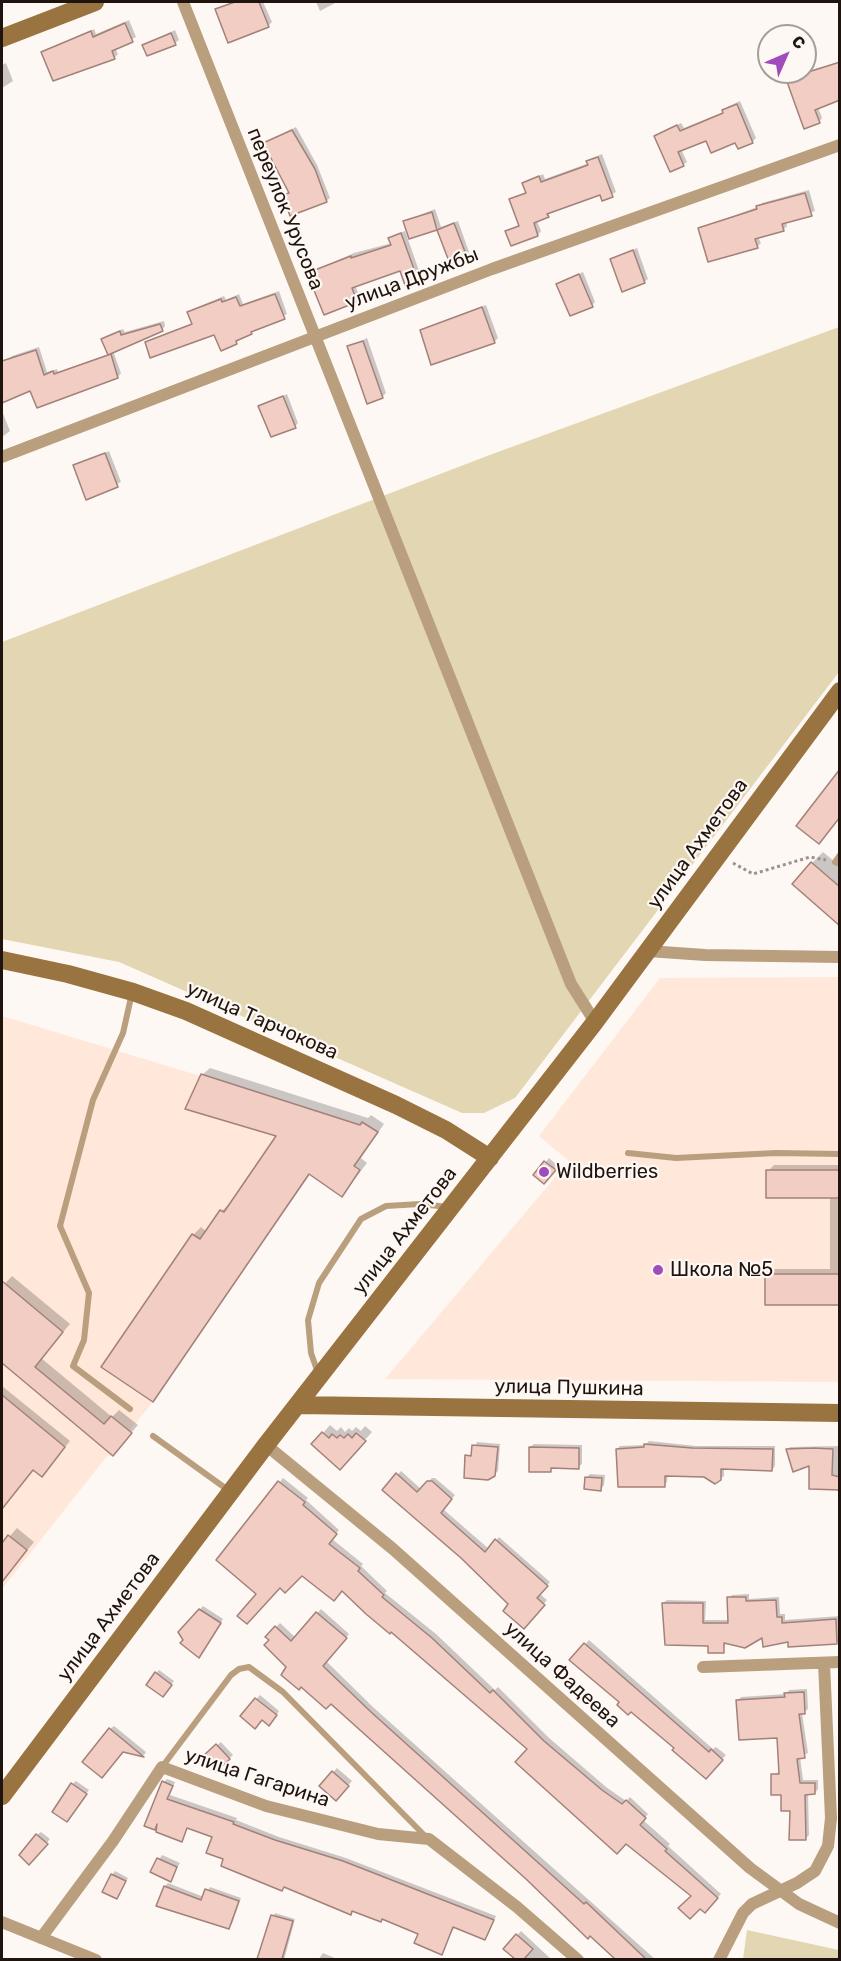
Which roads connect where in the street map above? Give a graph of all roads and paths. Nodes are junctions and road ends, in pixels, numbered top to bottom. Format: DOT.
graph roads {
  1 [pos="95,2"];
  2 [pos="183,2"];
  3 [pos="2,38"];
  4 [pos="840,145"];
  5 [pos="315,337"];
  6 [pos="2,457"];
  7 [pos="840,691"];
  8 [pos="719,855"];
  9 [pos="838,860"];
  10 [pos="648,951"];
  11 [pos="840,957"];
  12 [pos="2,960"];
  13 [pos="133,992"];
  14 [pos="595,1022"];
  15 [pos="628,1154"];
  16 [pos="840,1154"];
  17 [pos="490,1158"];
  18 [pos="451,1208"];
  19 [pos="320,1378"];
  20 [pos="298,1405"];
  21 [pos="130,1409"];
  22 [pos="840,1413"];
  23 [pos="153,1436"];
  24 [pos="266,1445"];
  25 [pos="231,1492"];
  26 [pos="840,1662"];
  27 [pos="824,1663"];
  28 [pos="703,1667"];
  29 [pos="162,1767"];
  30 [pos="2,1796"];
  31 [pos="429,1839"];
  32 [pos="782,1891"];
  33 [pos="2,1922"];
  34 [pos="840,1923"];
  35 [pos="41,1938"];
  36 [pos="96,1959"];
  37 [pos="578,1959"];
  38 [pos="719,1959"];
  1 -- 3 [label="main road"];
  2 -- 5 [label="street, переулок Урусова"];
  4 -- 5 [label="street, улица Дружбы"];
  5 -- 6 [label="street, улица Дружбы"];
  5 -- 14 [label="street, переулок Урусова"];
  7 -- 8 [label="main road, улица Ахметова"];
  8 -- 9 [label="path"];
  8 -- 10 [label="main road, улица Ахметова"];
  10 -- 11 [label="street"];
  10 -- 14 [label="main road, улица Ахметова"];
  12 -- 13 [label="main road, улица Тарчокова"];
  13 -- 17 [label="main road, улица Тарчокова"];
  13 -- 21 [label="lane"];
  14 -- 17 [label="main road, улица Ахметова"];
  15 -- 16 [label="lane"];
  17 -- 18 [label="main road, улица Ахметова"];
  18 -- 19 [label="main road, улица Ахметова"];
  18 -- 19 [label="lane"];
  19 -- 20 [label="main road, улица Ахметова"];
  20 -- 22 [label="main road, улица Пушкина"];
  20 -- 24 [label="main road, улица Ахметова"];
  23 -- 25 [label="lane"];
  24 -- 25 [label="main road, улица Ахметова"];
  24 -- 32 [label="street, улица Фадеева"];
  25 -- 30 [label="main road, улица Ахметова"];
  26 -- 27 [label="street"];
  27 -- 28 [label="street"];
  27 -- 32 [label="street"];
  29 -- 31 [label="street, улица Гагарина"];
  29 -- 31 [label="lane"];
  29 -- 35 [label="street, улица Гагарина"];
  31 -- 37 [label="street"];
  32 -- 34 [label="street, улица Фадеева"];
  32 -- 38 [label="street"];
  33 -- 35 [label="street"];
  35 -- 36 [label="street"];
}
